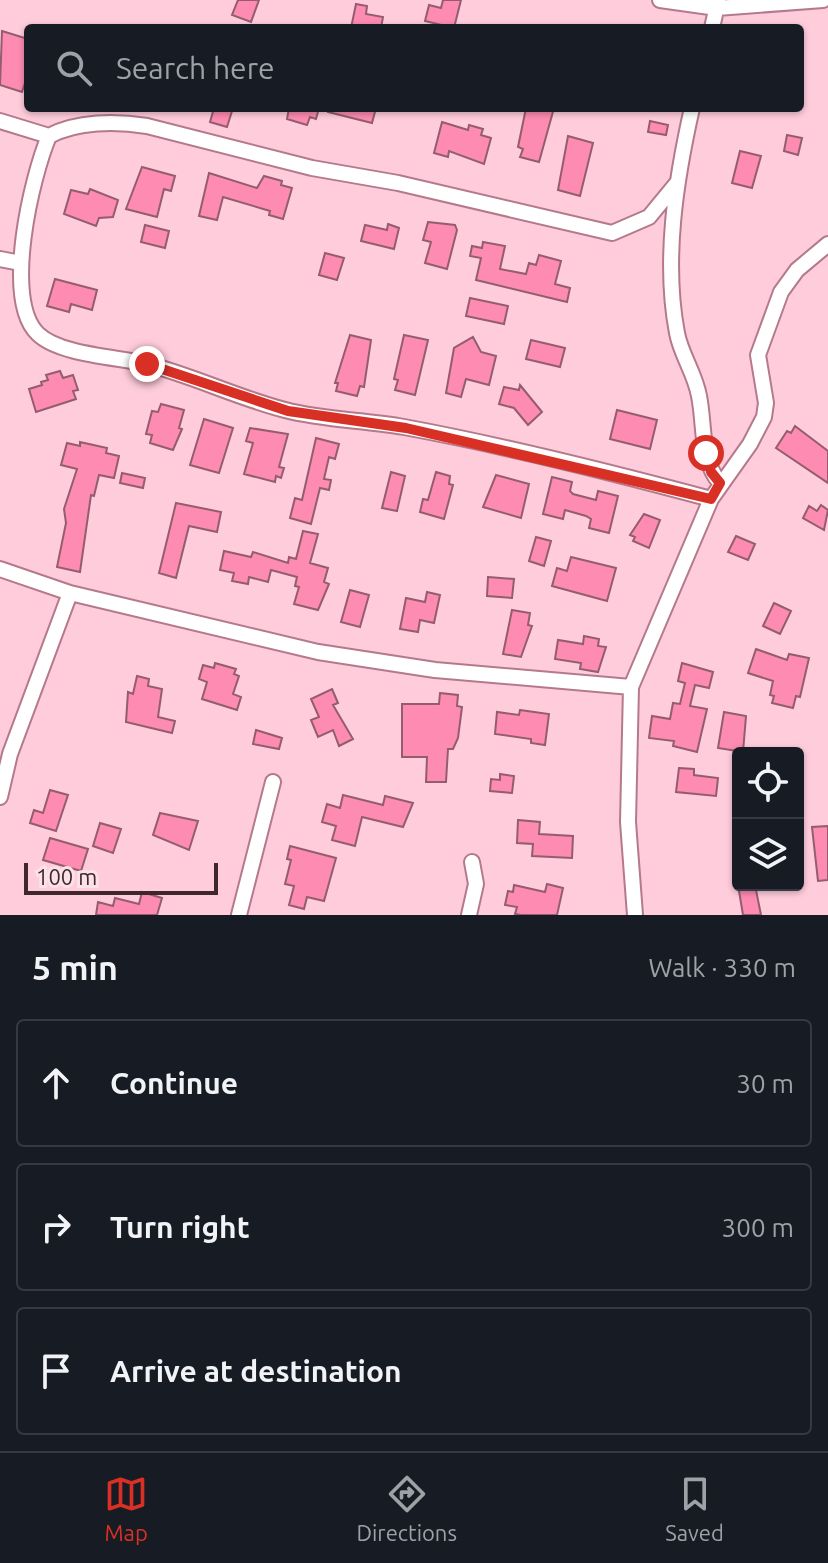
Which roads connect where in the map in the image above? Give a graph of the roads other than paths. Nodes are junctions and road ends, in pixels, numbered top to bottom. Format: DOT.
graph roads {
  1 [pos="660,0"];
  2 [pos="823,0"];
  3 [pos="717,4"];
  4 [pos="713,24"];
  5 [pos="691,112"];
  6 [pos="0,121"];
  7 [pos="49,136"];
  8 [pos="677,183"];
  9 [pos="828,244"];
  10 [pos="0,259"];
  11 [pos="21,263"];
  12 [pos="720,483"];
  13 [pos="711,499"];
  14 [pos="0,569"];
  15 [pos="70,593"];
  16 [pos="631,687"];
  17 [pos="273,782"];
  18 [pos="0,797"];
  19 [pos="472,862"];
  20 [pos="239,915"];
  21 [pos="469,915"];
  22 [pos="635,915"];
  1 -- 3 [label="street"];
  2 -- 3 [label="street"];
  3 -- 4 [label="street"];
  5 -- 8 [label="street"];
  6 -- 7 [label="street"];
  7 -- 8 [label="street"];
  7 -- 11 [label="street"];
  8 -- 12 [label="street"];
  9 -- 12 [label="street"];
  10 -- 11 [label="street"];
  11 -- 13 [label="street"];
  12 -- 13 [label="street"];
  13 -- 16 [label="street"];
  14 -- 15 [label="street"];
  15 -- 16 [label="street"];
  15 -- 18 [label="street"];
  16 -- 22 [label="street"];
  17 -- 20 [label="street"];
  19 -- 21 [label="street"];
}
